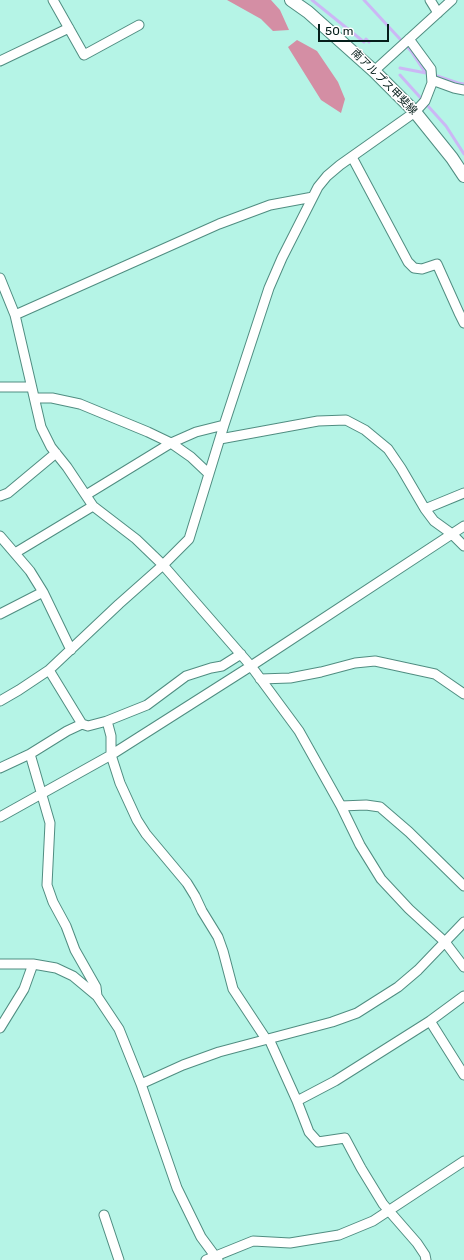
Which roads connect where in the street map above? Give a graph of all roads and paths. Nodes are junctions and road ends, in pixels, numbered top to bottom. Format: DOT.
graph roads {
  1 [pos="53,0"];
  2 [pos="291,0"];
  3 [pos="430,0"];
  4 [pos="452,0"];
  5 [pos="438,13"];
  6 [pos="139,25"];
  7 [pos="69,28"];
  8 [pos="409,39"];
  9 [pos="0,61"];
  10 [pos="374,71"];
  11 [pos="432,80"];
  12 [pos="464,90"];
  13 [pos="415,112"];
  14 [pos="352,157"];
  15 [pos="464,176"];
  16 [pos="313,197"];
  17 [pos="0,278"];
  18 [pos="15,315"];
  19 [pos="464,323"];
  20 [pos="0,387"];
  21 [pos="31,387"];
  22 [pos="35,398"];
  23 [pos="224,425"];
  24 [pos="220,439"];
  25 [pos="171,443"];
  26 [pos="56,453"];
  27 [pos="209,474"];
  28 [pos="464,493"];
  29 [pos="86,495"];
  30 [pos="0,496"];
  31 [pos="93,506"];
  32 [pos="425,509"];
  33 [pos="464,526"];
  34 [pos="452,534"];
  35 [pos="0,536"];
  36 [pos="464,546"];
  37 [pos="15,554"];
  38 [pos="163,565"];
  39 [pos="44,592"];
  40 [pos="0,614"];
  41 [pos="71,650"];
  42 [pos="240,654"];
  43 [pos="251,666"];
  44 [pos="49,670"];
  45 [pos="260,679"];
  46 [pos="464,694"];
  47 [pos="0,701"];
  48 [pos="107,721"];
  49 [pos="82,724"];
  50 [pos="30,754"];
  51 [pos="111,755"];
  52 [pos="0,768"];
  53 [pos="42,794"];
  54 [pos="341,806"];
  55 [pos="0,817"];
  56 [pos="464,886"];
  57 [pos="464,922"];
  58 [pos="445,942"];
  59 [pos="0,964"];
  60 [pos="33,964"];
  61 [pos="464,967"];
  62 [pos="96,996"];
  63 [pos="464,996"];
  64 [pos="430,1021"];
  65 [pos="0,1028"];
  66 [pos="267,1039"];
  67 [pos="464,1075"];
  68 [pos="141,1084"];
  69 [pos="297,1101"];
  70 [pos="464,1161"];
  71 [pos="389,1210"];
  72 [pos="104,1215"];
  73 [pos="213,1259"];
  74 [pos="119,1260"];
  75 [pos="426,1260"];
  1 -- 7 [label="street"];
  2 -- 10 [label="main road, 南アルプス甲斐線"];
  3 -- 5 [label="street"];
  4 -- 5 [label="street"];
  5 -- 8 [label="street"];
  6 -- 7 [label="street"];
  7 -- 9 [label="street"];
  8 -- 10 [label="street"];
  8 -- 11 [label="street"];
  10 -- 13 [label="main road, 南アルプス甲斐線"];
  11 -- 12 [label="street"];
  11 -- 13 [label="street"];
  13 -- 14 [label="street"];
  13 -- 15 [label="main road, 南アルプス甲斐線"];
  14 -- 16 [label="street"];
  14 -- 19 [label="street"];
  16 -- 18 [label="street"];
  16 -- 23 [label="street"];
  17 -- 18 [label="street"];
  18 -- 21 [label="street"];
  20 -- 21 [label="street"];
  21 -- 22 [label="street"];
  22 -- 25 [label="street"];
  22 -- 26 [label="street"];
  23 -- 24 [label="street"];
  23 -- 25 [label="street"];
  24 -- 27 [label="street"];
  24 -- 32 [label="street"];
  25 -- 27 [label="street"];
  25 -- 29 [label="street"];
  26 -- 29 [label="street"];
  26 -- 30 [label="street"];
  27 -- 38 [label="street"];
  28 -- 32 [label="street"];
  29 -- 31 [label="street"];
  31 -- 37 [label="street"];
  31 -- 38 [label="street"];
  32 -- 34 [label="street"];
  33 -- 34 [label="street"];
  34 -- 36 [label="street"];
  34 -- 43 [label="street"];
  35 -- 37 [label="street"];
  37 -- 39 [label="street"];
  38 -- 41 [label="street"];
  38 -- 42 [label="street"];
  39 -- 40 [label="street"];
  39 -- 41 [label="street"];
  41 -- 44 [label="street"];
  42 -- 43 [label="street"];
  42 -- 48 [label="street"];
  43 -- 45 [label="street"];
  43 -- 51 [label="street"];
  44 -- 47 [label="street"];
  44 -- 49 [label="street"];
  45 -- 46 [label="street"];
  45 -- 54 [label="street"];
  48 -- 49 [label="street"];
  48 -- 51 [label="street"];
  49 -- 50 [label="street"];
  50 -- 52 [label="street"];
  50 -- 53 [label="street"];
  51 -- 53 [label="street"];
  51 -- 66 [label="street"];
  53 -- 55 [label="street"];
  53 -- 62 [label="street"];
  54 -- 56 [label="street"];
  54 -- 58 [label="street"];
  57 -- 58 [label="street"];
  58 -- 61 [label="street"];
  58 -- 66 [label="street"];
  59 -- 60 [label="street"];
  60 -- 62 [label="street"];
  60 -- 65 [label="street"];
  62 -- 68 [label="street"];
  63 -- 64 [label="street"];
  64 -- 67 [label="street"];
  64 -- 69 [label="street"];
  66 -- 68 [label="street"];
  66 -- 69 [label="street"];
  68 -- 73 [label="street"];
  69 -- 71 [label="street"];
  70 -- 71 [label="street"];
  71 -- 73 [label="street"];
  71 -- 75 [label="street"];
  72 -- 74 [label="street"];
}
